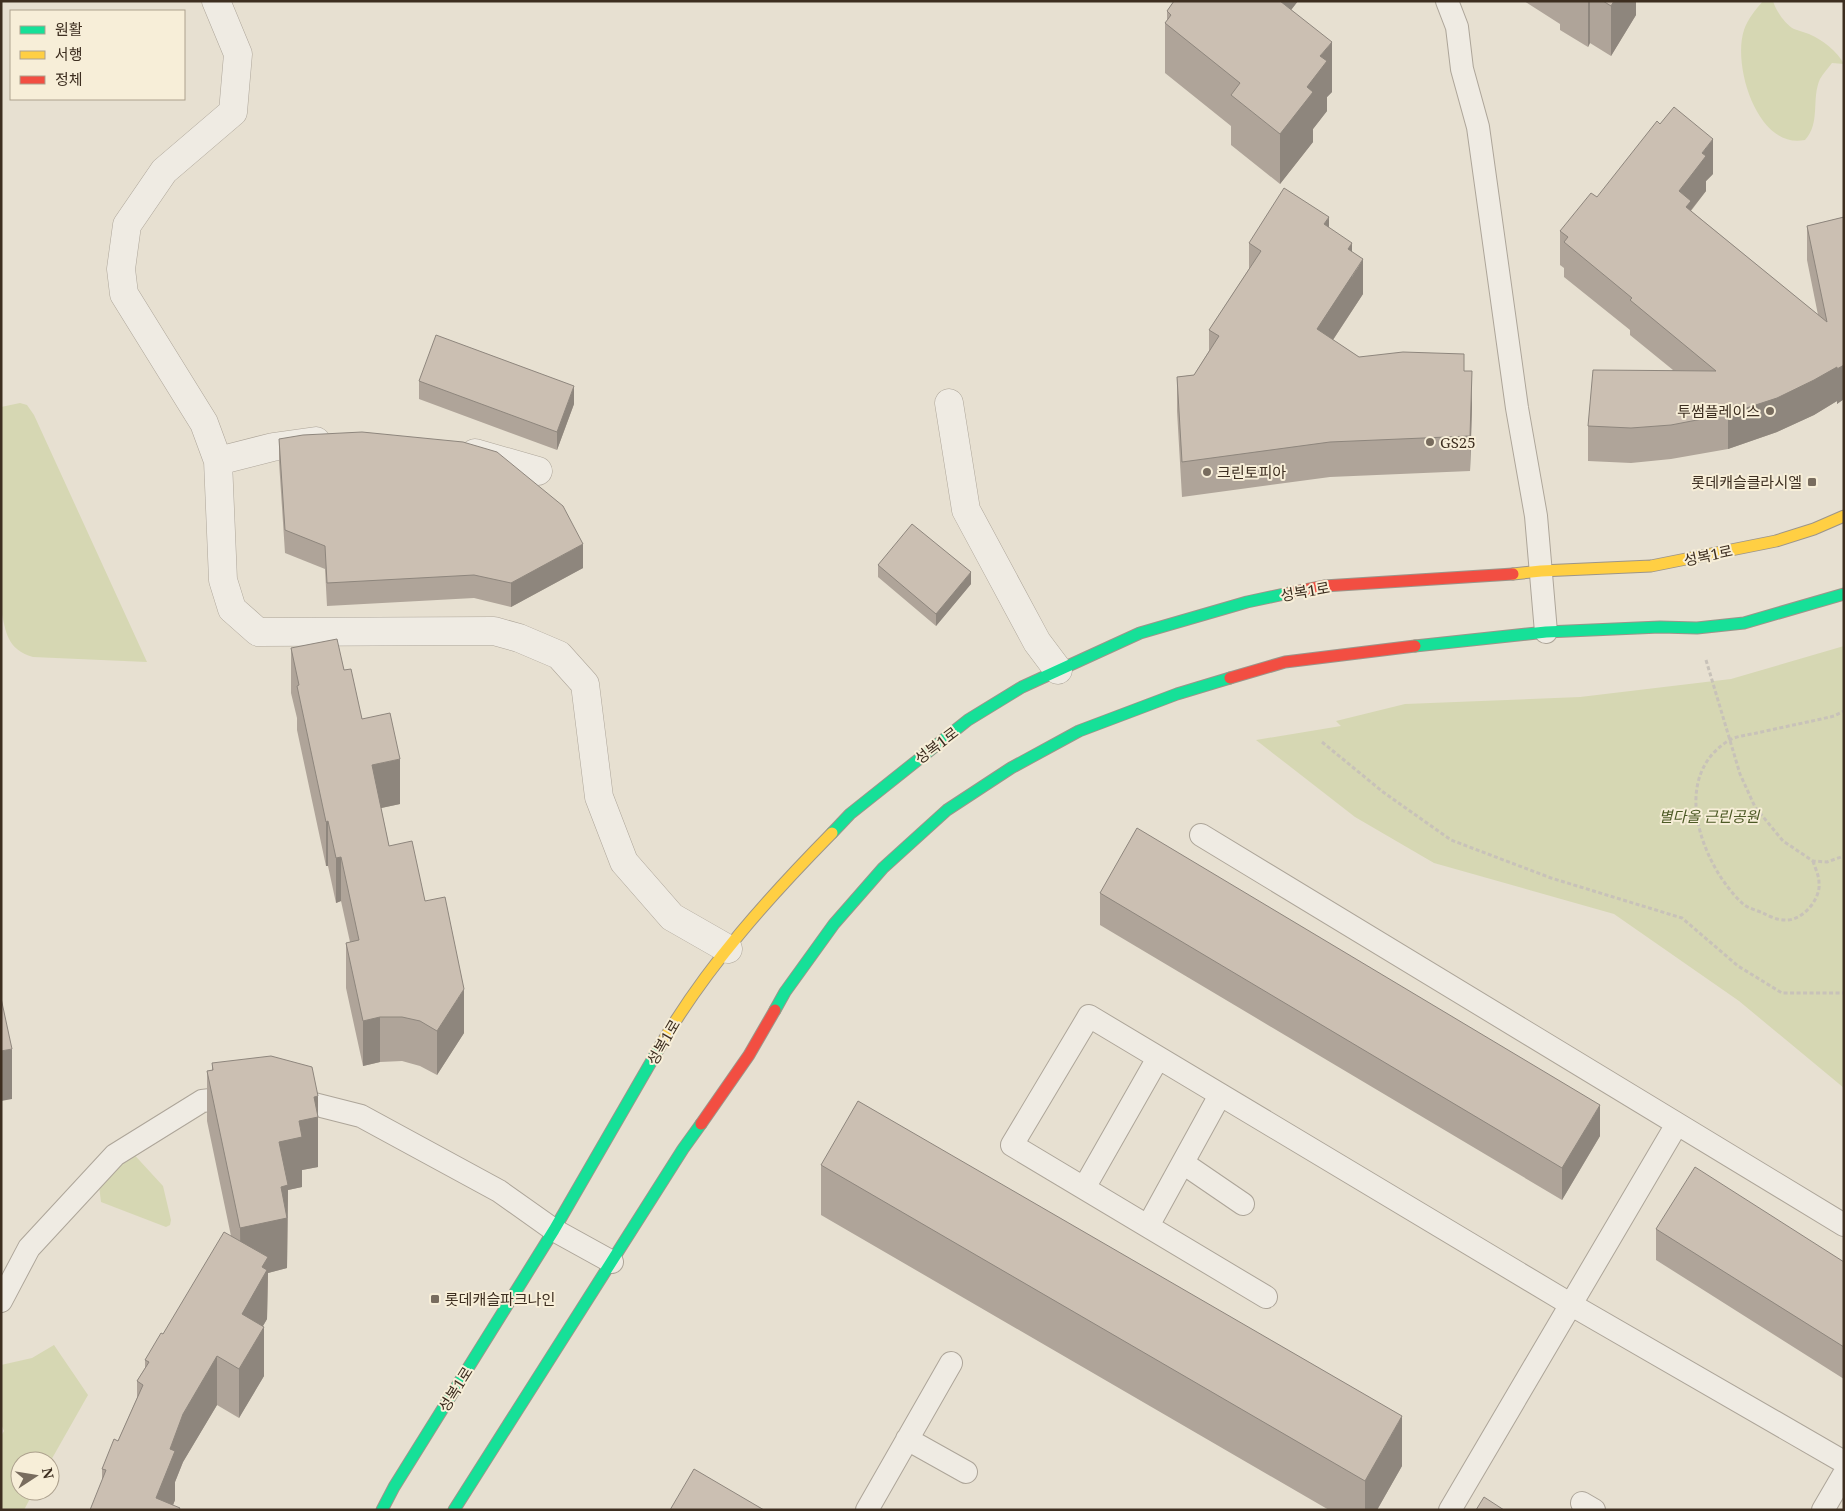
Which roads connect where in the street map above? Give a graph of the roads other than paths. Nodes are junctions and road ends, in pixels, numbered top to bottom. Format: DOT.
graph roads {
  1 [pos="216,1"];
  2 [pos="1447,1"];
  3 [pos="950,403"];
  4 [pos="338,438"];
  5 [pos="456,447"];
  6 [pos="218,462"];
  7 [pos="538,471"];
  8 [pos="1844,516"];
  9 [pos="1541,571"];
  10 [pos="1844,594"];
  11 [pos="1546,632"];
  12 [pos="1058,670"];
  13 [pos="1201,835"];
  14 [pos="728,949"];
  15 [pos="1158,1058"];
  16 [pos="1220,1095"];
  17 [pos="1677,1124"];
  18 [pos="1183,1163"];
  19 [pos="1084,1188"];
  20 [pos="1243,1204"];
  21 [pos="1148,1226"];
  22 [pos="1844,1226"];
  23 [pos="554,1230"];
  24 [pos="612,1262"];
  25 [pos="1266,1297"];
  26 [pos="1,1301"];
  27 [pos="1570,1304"];
  28 [pos="951,1363"];
  29 [pos="907,1439"];
  30 [pos="1844,1462"];
  31 [pos="966,1472"];
  32 [pos="1844,1474"];
  33 [pos="382,1510"];
  34 [pos="454,1510"];
  35 [pos="867,1510"];
  36 [pos="1450,1510"];
  37 [pos="1823,1510"];
  1 -- 6 [label="street"];
  2 -- 9 [label="lane"];
  3 -- 12 [label="street"];
  4 -- 6 [label="street"];
  5 -- 7 [label="street"];
  6 -- 14 [label="street"];
  8 -- 9 [label="street, 성복1로"];
  9 -- 11 [label="lane"];
  9 -- 12 [label="street, 성복1로"];
  10 -- 11 [label="street"];
  11 -- 24 [label="street"];
  12 -- 14 [label="street, 성복1로"];
  13 -- 17 [label="lane"];
  14 -- 23 [label="street, 성복1로"];
  15 -- 16 [label="lane"];
  15 -- 19 [label="lane"];
  15 -- 19 [label="lane"];
  16 -- 18 [label="lane"];
  16 -- 27 [label="lane"];
  17 -- 22 [label="lane"];
  17 -- 27 [label="lane"];
  18 -- 20 [label="lane"];
  18 -- 21 [label="lane"];
  19 -- 21 [label="lane"];
  21 -- 25 [label="lane"];
  23 -- 24 [label="lane"];
  23 -- 26 [label="lane"];
  23 -- 33 [label="street, 성복1로"];
  24 -- 34 [label="street"];
  27 -- 30 [label="lane"];
  27 -- 36 [label="lane"];
  28 -- 29 [label="lane"];
  29 -- 31 [label="lane"];
  29 -- 35 [label="lane"];
  32 -- 37 [label="lane"];
}
